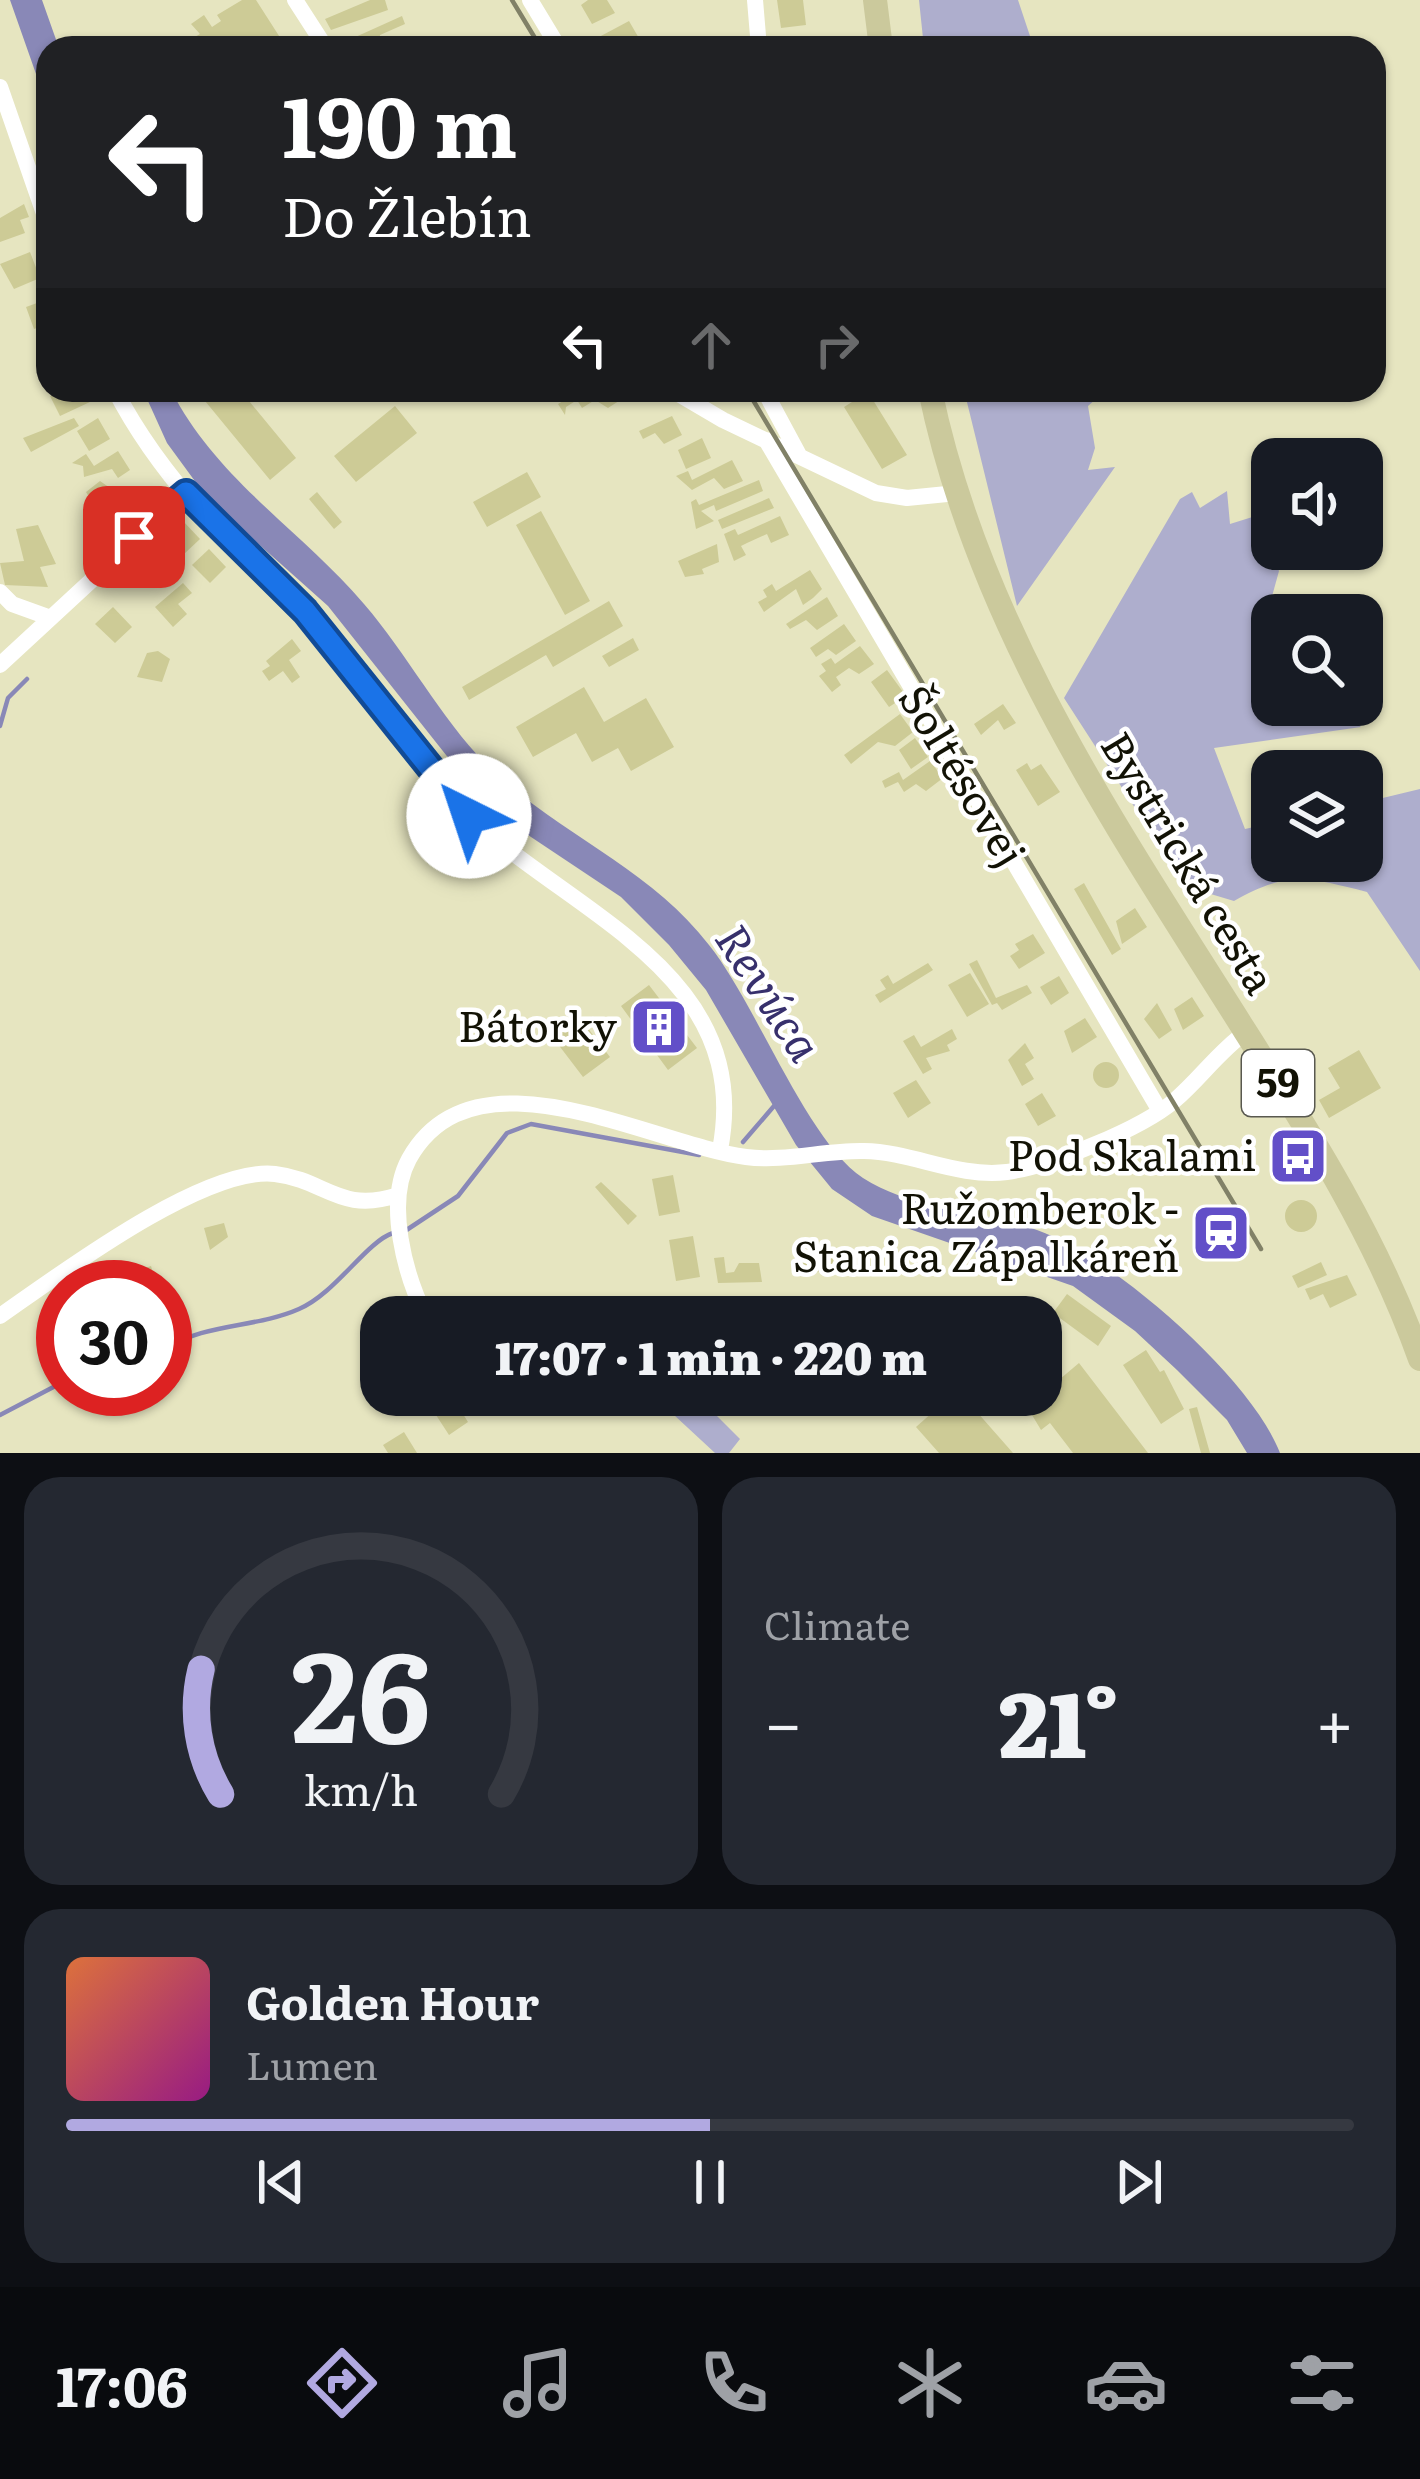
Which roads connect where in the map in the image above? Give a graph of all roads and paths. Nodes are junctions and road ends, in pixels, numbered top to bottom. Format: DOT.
graph roads {
  1 [pos="295,0"];
  2 [pos="530,0"];
  3 [pos="755,0"];
  4 [pos="875,0"];
  5 [pos="318,36"];
  6 [pos="552,36"];
  7 [pos="758,36"];
  8 [pos="880,36"];
  9 [pos="0,87"];
  10 [pos="36,190"];
  11 [pos="122,402"];
  12 [pos="695,402"];
  13 [pos="770,402"];
  14 [pos="932,402"];
  15 [pos="766,440"];
  16 [pos="799,455"];
  17 [pos="186,493"];
  18 [pos="957,494"];
  19 [pos="0,592"];
  20 [pos="48,616"];
  21 [pos="0,665"];
  22 [pos="1246,1032"];
  23 [pos="1160,1111"];
  24 [pos="719,1150"];
  25 [pos="398,1195"];
  26 [pos="417,1296"];
  27 [pos="0,1316"];
  28 [pos="1420,1359"];
  1 -- 5 [label="street"];
  2 -- 6 [label="street"];
  3 -- 7 [label="street"];
  4 -- 8 [label="main road"];
  9 -- 10 [label="street"];
  11 -- 17 [label="street"];
  12 -- 15 [label="street"];
  13 -- 16 [label="street"];
  14 -- 18 [label="main road, Bystrická cesta / 59"];
  15 -- 16 [label="street"];
  15 -- 23 [label="street, Šoltésovej"];
  16 -- 18 [label="street"];
  17 -- 20 [label="street"];
  17 -- 24 [label="street"];
  18 -- 22 [label="main road, Bystrická cesta / 59"];
  19 -- 20 [label="street"];
  20 -- 21 [label="street"];
  22 -- 23 [label="street"];
  22 -- 28 [label="main road, Bystrická cesta / 59"];
  23 -- 24 [label="street"];
  24 -- 25 [label="street"];
  25 -- 26 [label="street"];
  25 -- 27 [label="street"];
}
